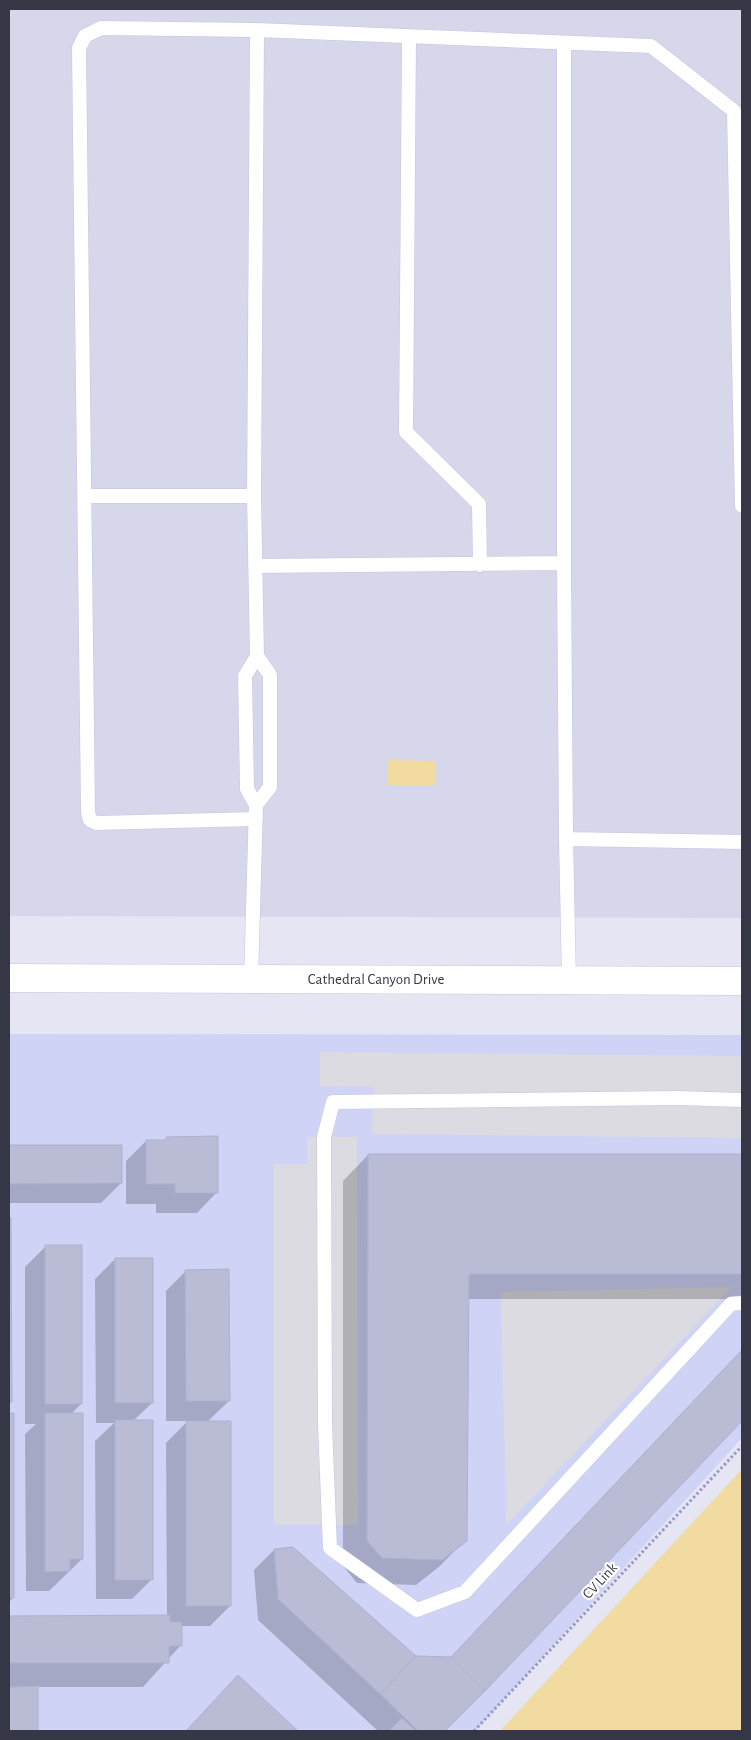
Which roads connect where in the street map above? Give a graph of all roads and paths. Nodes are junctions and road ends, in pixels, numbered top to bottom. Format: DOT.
graph roads {
  1 [pos="257,30"];
  2 [pos="409,37"];
  3 [pos="564,43"];
  4 [pos="85,496"];
  5 [pos="254,496"];
  6 [pos="742,506"];
  7 [pos="564,563"];
  8 [pos="480,565"];
  9 [pos="256,566"];
  10 [pos="257,656"];
  11 [pos="256,812"];
  12 [pos="566,839"];
  13 [pos="742,842"];
  14 [pos="9,978"];
  15 [pos="251,979"];
  16 [pos="569,980"];
  17 [pos="742,981"];
  18 [pos="742,1100"];
  19 [pos="742,1303"];
  20 [pos="742,1446"];
  21 [pos="474,1731"];
  1 -- 2 [label="lane"];
  1 -- 4 [label="lane"];
  1 -- 5 [label="lane"];
  2 -- 3 [label="lane"];
  2 -- 8 [label="lane"];
  3 -- 6 [label="lane"];
  3 -- 7 [label="lane"];
  4 -- 5 [label="lane"];
  4 -- 11 [label="lane"];
  5 -- 9 [label="lane"];
  7 -- 8 [label="lane"];
  7 -- 12 [label="lane"];
  8 -- 9 [label="lane"];
  9 -- 10 [label="lane"];
  10 -- 11 [label="lane"];
  10 -- 11 [label="lane"];
  11 -- 15 [label="lane"];
  12 -- 13 [label="lane"];
  12 -- 16 [label="lane"];
  14 -- 15 [label="street, Cathedral Canyon Drive"];
  15 -- 16 [label="street, Cathedral Canyon Drive"];
  16 -- 17 [label="street, Cathedral Canyon Drive"];
  18 -- 19 [label="lane"];
  20 -- 21 [label="path, CV Link"];
}
